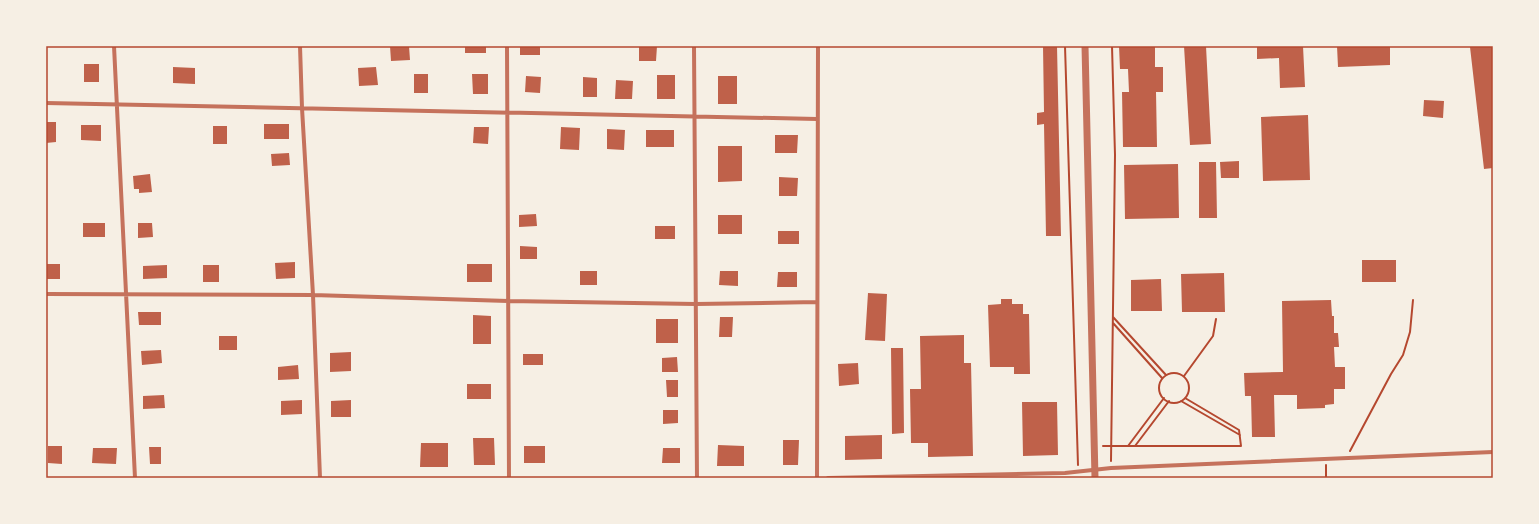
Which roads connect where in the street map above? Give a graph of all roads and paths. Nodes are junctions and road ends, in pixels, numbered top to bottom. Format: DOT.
graph roads {
  1 [pos="114,46"];
  2 [pos="300,46"];
  3 [pos="507,46"];
  4 [pos="694,46"];
  5 [pos="818,46"];
  6 [pos="1065,46"];
  7 [pos="1085,46"];
  8 [pos="1112,46"];
  9 [pos="46,103"];
  10 [pos="118,106"];
  11 [pos="302,108"];
  12 [pos="508,112"];
  13 [pos="694,116"];
  14 [pos="817,119"];
  15 [pos="46,294"];
  16 [pos="127,294"];
  17 [pos="313,295"];
  18 [pos="1413,300"];
  19 [pos="508,301"];
  20 [pos="817,302"];
  21 [pos="696,304"];
  22 [pos="1113,317"];
  23 [pos="1216,319"];
  24 [pos="1113,323"];
  25 [pos="1166,375"];
  26 [pos="1184,376"];
  27 [pos="1162,378"];
  28 [pos="1164,398"];
  29 [pos="1185,398"];
  30 [pos="1169,401"];
  31 [pos="1181,401"];
  32 [pos="1240,435"];
  33 [pos="1094,446"];
  34 [pos="1112,446"];
  35 [pos="1128,446"];
  36 [pos="1135,446"];
  37 [pos="1493,452"];
  38 [pos="1326,458"];
  39 [pos="1347,458"];
  40 [pos="1111,468"];
  41 [pos="1094,469"];
  42 [pos="1078,471"];
  43 [pos="135,478"];
  44 [pos="320,478"];
  45 [pos="509,478"];
  46 [pos="697,478"];
  47 [pos="817,478"];
  48 [pos="828,478"];
  49 [pos="1094,478"];
  50 [pos="1326,478"];
  1 -- 10 [label="street"];
  2 -- 11 [label="street"];
  3 -- 12 [label="street"];
  4 -- 13 [label="street"];
  5 -- 14 [label="street"];
  6 -- 42 [label="path"];
  7 -- 33 [label="street"];
  8 -- 22 [label="path"];
  9 -- 10 [label="street"];
  10 -- 11 [label="street"];
  10 -- 16 [label="street"];
  11 -- 12 [label="street"];
  11 -- 17 [label="street"];
  12 -- 13 [label="street"];
  12 -- 19 [label="street"];
  13 -- 14 [label="street"];
  13 -- 21 [label="street"];
  14 -- 20 [label="street"];
  15 -- 16 [label="street"];
  16 -- 17 [label="street"];
  16 -- 43 [label="street"];
  17 -- 19 [label="street"];
  17 -- 44 [label="street"];
  18 -- 39 [label="path"];
  19 -- 21 [label="street"];
  19 -- 45 [label="street"];
  20 -- 21 [label="street"];
  20 -- 47 [label="street"];
  21 -- 46 [label="street"];
  22 -- 24 [label="path"];
  22 -- 25 [label="path"];
  23 -- 26 [label="path"];
  24 -- 27 [label="path"];
  24 -- 34 [label="path"];
  25 -- 26 [label="path"];
  25 -- 27 [label="path"];
  26 -- 29 [label="path"];
  27 -- 28 [label="path"];
  28 -- 30 [label="path"];
  28 -- 35 [label="path"];
  29 -- 31 [label="path"];
  29 -- 32 [label="path"];
  30 -- 31 [label="path"];
  30 -- 36 [label="path"];
  31 -- 32 [label="path"];
  32 -- 36 [label="path"];
  33 -- 34 [label="path"];
  33 -- 41 [label="street"];
  34 -- 35 [label="path"];
  34 -- 40 [label="path"];
  35 -- 36 [label="path"];
  37 -- 39 [label="street"];
  38 -- 39 [label="street"];
  38 -- 40 [label="street"];
  38 -- 50 [label="path"];
  40 -- 41 [label="street"];
  41 -- 42 [label="street"];
  41 -- 49 [label="street"];
  42 -- 48 [label="street"];
}
